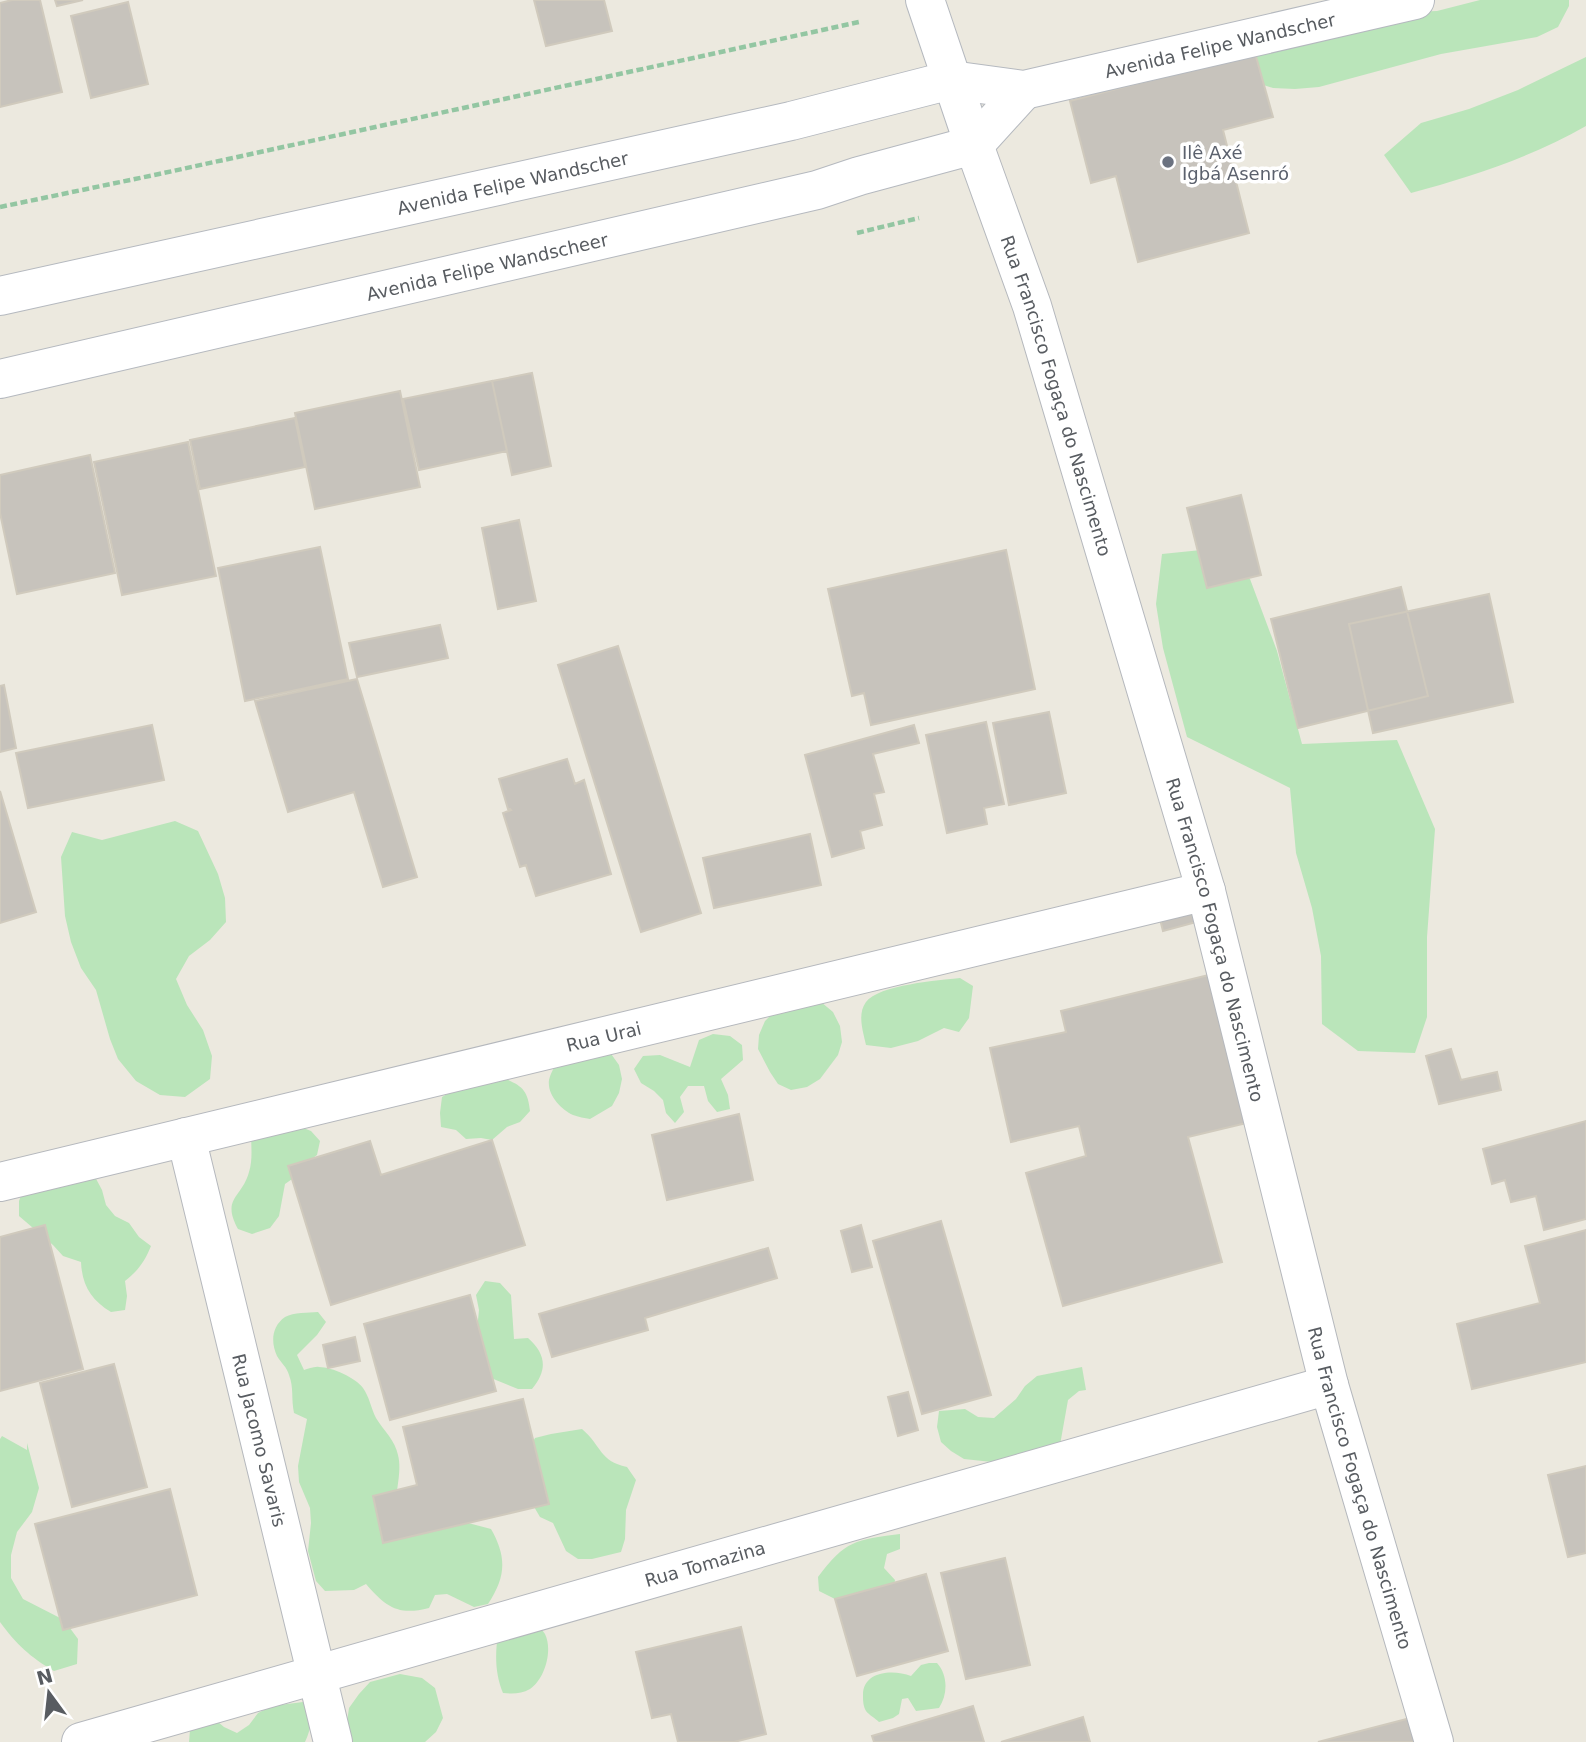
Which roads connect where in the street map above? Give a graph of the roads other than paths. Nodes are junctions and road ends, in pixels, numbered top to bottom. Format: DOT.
graph roads {
  1 [pos="925,0"];
  2 [pos="1415,0"];
  3 [pos="951,80"];
  4 [pos="1024,90"];
  5 [pos="974,145"];
  6 [pos="0,296"];
  7 [pos="0,379"];
  8 [pos="1206,891"];
  9 [pos="186,1137"];
  10 [pos="0,1182"];
  11 [pos="1329,1385"];
  12 [pos="315,1675"];
  13 [pos="81,1742"];
  14 [pos="332,1742"];
  15 [pos="1434,1742"];
  1 -- 3 [label="street, Rua Francisco Fogaça do Nascimento"];
  2 -- 4 [label="street, Avenida Felipe Wandscher"];
  3 -- 4 [label="street, Avenida Felipe Wandscher"];
  3 -- 5 [label="street, Rua Francisco Fogaça do Nascimento"];
  3 -- 6 [label="street, Avenida Felipe Wandscher"];
  4 -- 5 [label="street"];
  5 -- 7 [label="street, Avenida Felipe Wandscheer"];
  5 -- 8 [label="street, Rua Francisco Fogaça do Nascimento"];
  8 -- 9 [label="street, Rua Urai"];
  8 -- 11 [label="street, Rua Francisco Fogaça do Nascimento"];
  9 -- 10 [label="street, Rua Urai"];
  9 -- 12 [label="street, Rua Jacomo Savaris"];
  11 -- 12 [label="street, Rua Tomazina"];
  11 -- 15 [label="street, Rua Francisco Fogaça do Nascimento"];
  12 -- 13 [label="street, Rua Tomazina"];
  12 -- 14 [label="street, Rua Jacomo Savaris"];
}
